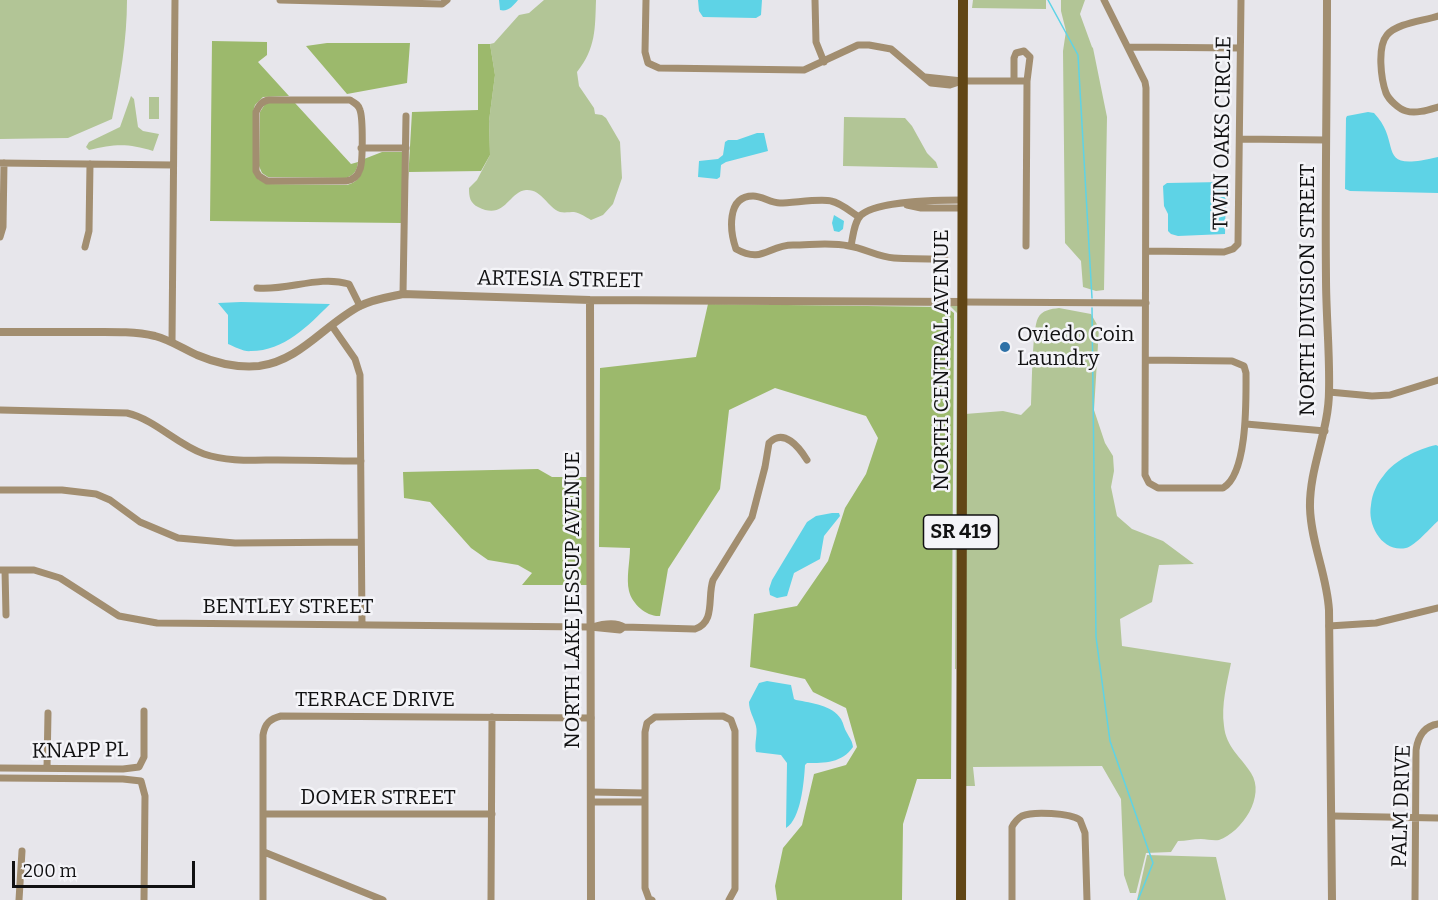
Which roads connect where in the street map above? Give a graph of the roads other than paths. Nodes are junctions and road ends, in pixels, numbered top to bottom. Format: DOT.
graph roads {
  1 [pos="175,0"];
  2 [pos="280,0"];
  3 [pos="646,0"];
  4 [pos="815,0"];
  5 [pos="963,0"];
  6 [pos="1104,0"];
  7 [pos="1241,0"];
  8 [pos="1327,0"];
  9 [pos="447,1"];
  10 [pos="1438,16"];
  11 [pos="1128,47"];
  12 [pos="1240,48"];
  13 [pos="824,62"];
  14 [pos="962,81"];
  15 [pos="1014,81"];
  16 [pos="1027,81"];
  17 [pos="1438,108"];
  18 [pos="406,116"];
  19 [pos="1240,139"];
  20 [pos="1326,140"];
  21 [pos="361,148"];
  22 [pos="406,148"];
  23 [pos="2,163"];
  24 [pos="90,164"];
  25 [pos="174,165"];
  26 [pos="962,204"];
  27 [pos="859,217"];
  28 [pos="0,237"];
  29 [pos="851,246"];
  30 [pos="1026,246"];
  31 [pos="85,247"];
  32 [pos="1146,251"];
  33 [pos="945,259"];
  34 [pos="257,288"];
  35 [pos="404,294"];
  36 [pos="590,300"];
  37 [pos="962,302"];
  38 [pos="1146,303"];
  39 [pos="360,306"];
  40 [pos="332,326"];
  41 [pos="0,332"];
  42 [pos="172,342"];
  43 [pos="1146,360"];
  44 [pos="1438,380"];
  45 [pos="1329,392"];
  46 [pos="0,410"];
  47 [pos="1246,424"];
  48 [pos="1325,430"];
  49 [pos="807,460"];
  50 [pos="361,461"];
  51 [pos="0,490"];
  52 [pos="361,542"];
  53 [pos="3,570"];
  54 [pos="1438,608"];
  55 [pos="6,615"];
  56 [pos="362,624"];
  57 [pos="1329,626"];
  58 [pos="590,627"];
  59 [pos="144,711"];
  60 [pos="48,713"];
  61 [pos="492,717"];
  62 [pos="591,718"];
  63 [pos="1438,724"];
  64 [pos="0,768"];
  65 [pos="47,768"];
  66 [pos="0,778"];
  67 [pos="621,792"];
  68 [pos="645,793"];
  69 [pos="591,797"];
  70 [pos="621,802"];
  71 [pos="645,802"];
  72 [pos="264,814"];
  73 [pos="492,814"];
  74 [pos="1333,816"];
  75 [pos="1416,818"];
  76 [pos="1438,818"];
  77 [pos="22,851"];
  78 [pos="264,852"];
  79 [pos="19,900"];
  80 [pos="144,900"];
  81 [pos="263,900"];
  82 [pos="383,900"];
  83 [pos="491,900"];
  84 [pos="591,900"];
  85 [pos="652,900"];
  86 [pos="729,900"];
  87 [pos="961,900"];
  88 [pos="1012,900"];
  89 [pos="1088,900"];
  90 [pos="1332,900"];
  91 [pos="1415,900"];
  1 -- 25 [label="street"];
  2 -- 9 [label="street"];
  3 -- 13 [label="street"];
  4 -- 13 [label="street"];
  5 -- 14 [label="main road, NORTH CENTRAL AVENUE / SR 419"];
  6 -- 11 [label="street"];
  7 -- 12 [label="street, TWIN OAKS CIRCLE"];
  8 -- 20 [label="street, NORTH DIVISION STREET"];
  10 -- 17 [label="street"];
  11 -- 12 [label="street"];
  11 -- 32 [label="street"];
  12 -- 19 [label="street, TWIN OAKS CIRCLE"];
  13 -- 14 [label="street"];
  14 -- 15 [label="street"];
  14 -- 26 [label="main road, NORTH CENTRAL AVENUE / SR 419"];
  15 -- 16 [label="street"];
  15 -- 16 [label="street"];
  16 -- 30 [label="street"];
  18 -- 22 [label="street"];
  19 -- 20 [label="street"];
  19 -- 32 [label="street, TWIN OAKS CIRCLE"];
  20 -- 45 [label="street, NORTH DIVISION STREET"];
  21 -- 21 [label="street"];
  21 -- 22 [label="street"];
  22 -- 35 [label="street"];
  23 -- 24 [label="street"];
  23 -- 28 [label="street"];
  24 -- 25 [label="street"];
  24 -- 31 [label="street"];
  25 -- 42 [label="street"];
  26 -- 27 [label="street"];
  26 -- 37 [label="main road, NORTH CENTRAL AVENUE / SR 419"];
  27 -- 29 [label="street"];
  27 -- 29 [label="street"];
  29 -- 33 [label="street"];
  32 -- 38 [label="street"];
  34 -- 39 [label="street"];
  35 -- 36 [label="street, ARTESIA STREET"];
  35 -- 39 [label="street, ARTESIA STREET"];
  36 -- 37 [label="street, ARTESIA STREET"];
  36 -- 58 [label="street, NORTH LAKE JESSUP AVENUE"];
  37 -- 38 [label="street, ARTESIA STREET"];
  37 -- 87 [label="main road, NORTH CENTRAL AVENUE / SR 419"];
  38 -- 43 [label="street"];
  39 -- 40 [label="street, ARTESIA STREET"];
  40 -- 42 [label="street, ARTESIA STREET"];
  40 -- 50 [label="street"];
  41 -- 42 [label="street, ARTESIA STREET"];
  43 -- 47 [label="street"];
  43 -- 47 [label="street"];
  44 -- 45 [label="street"];
  45 -- 48 [label="street, NORTH DIVISION STREET"];
  46 -- 50 [label="street"];
  47 -- 48 [label="street"];
  48 -- 57 [label="street, NORTH DIVISION STREET"];
  49 -- 58 [label="street, BENTLEY STREET"];
  50 -- 52 [label="street"];
  51 -- 52 [label="street"];
  52 -- 56 [label="street"];
  53 -- 55 [label="street"];
  53 -- 56 [label="street, BENTLEY STREET"];
  54 -- 57 [label="street"];
  56 -- 58 [label="street, BENTLEY STREET"];
  57 -- 74 [label="street, NORTH DIVISION STREET"];
  58 -- 62 [label="street, NORTH LAKE JESSUP AVENUE"];
  59 -- 65 [label="street, KNAPP PL"];
  60 -- 65 [label="street"];
  61 -- 62 [label="street, TERRACE DRIVE"];
  61 -- 72 [label="street, TERRACE DRIVE"];
  61 -- 73 [label="street"];
  62 -- 69 [label="street, NORTH LAKE JESSUP AVENUE"];
  63 -- 75 [label="street, PALM DRIVE"];
  64 -- 65 [label="street, KNAPP PL"];
  66 -- 80 [label="street"];
  67 -- 68 [label="street"];
  67 -- 69 [label="street"];
  67 -- 70 [label="street"];
  68 -- 71 [label="street"];
  68 -- 86 [label="street"];
  69 -- 70 [label="street"];
  69 -- 84 [label="street, NORTH LAKE JESSUP AVENUE"];
  70 -- 71 [label="street"];
  71 -- 85 [label="street"];
  72 -- 73 [label="street, DOMER STREET"];
  72 -- 78 [label="street, TERRACE DRIVE"];
  73 -- 83 [label="street"];
  74 -- 75 [label="street"];
  74 -- 90 [label="street, NORTH DIVISION STREET"];
  75 -- 76 [label="street"];
  75 -- 91 [label="street, PALM DRIVE"];
  77 -- 79 [label="street"];
  78 -- 81 [label="street, TERRACE DRIVE"];
  78 -- 82 [label="street"];
  88 -- 89 [label="street"];
}
